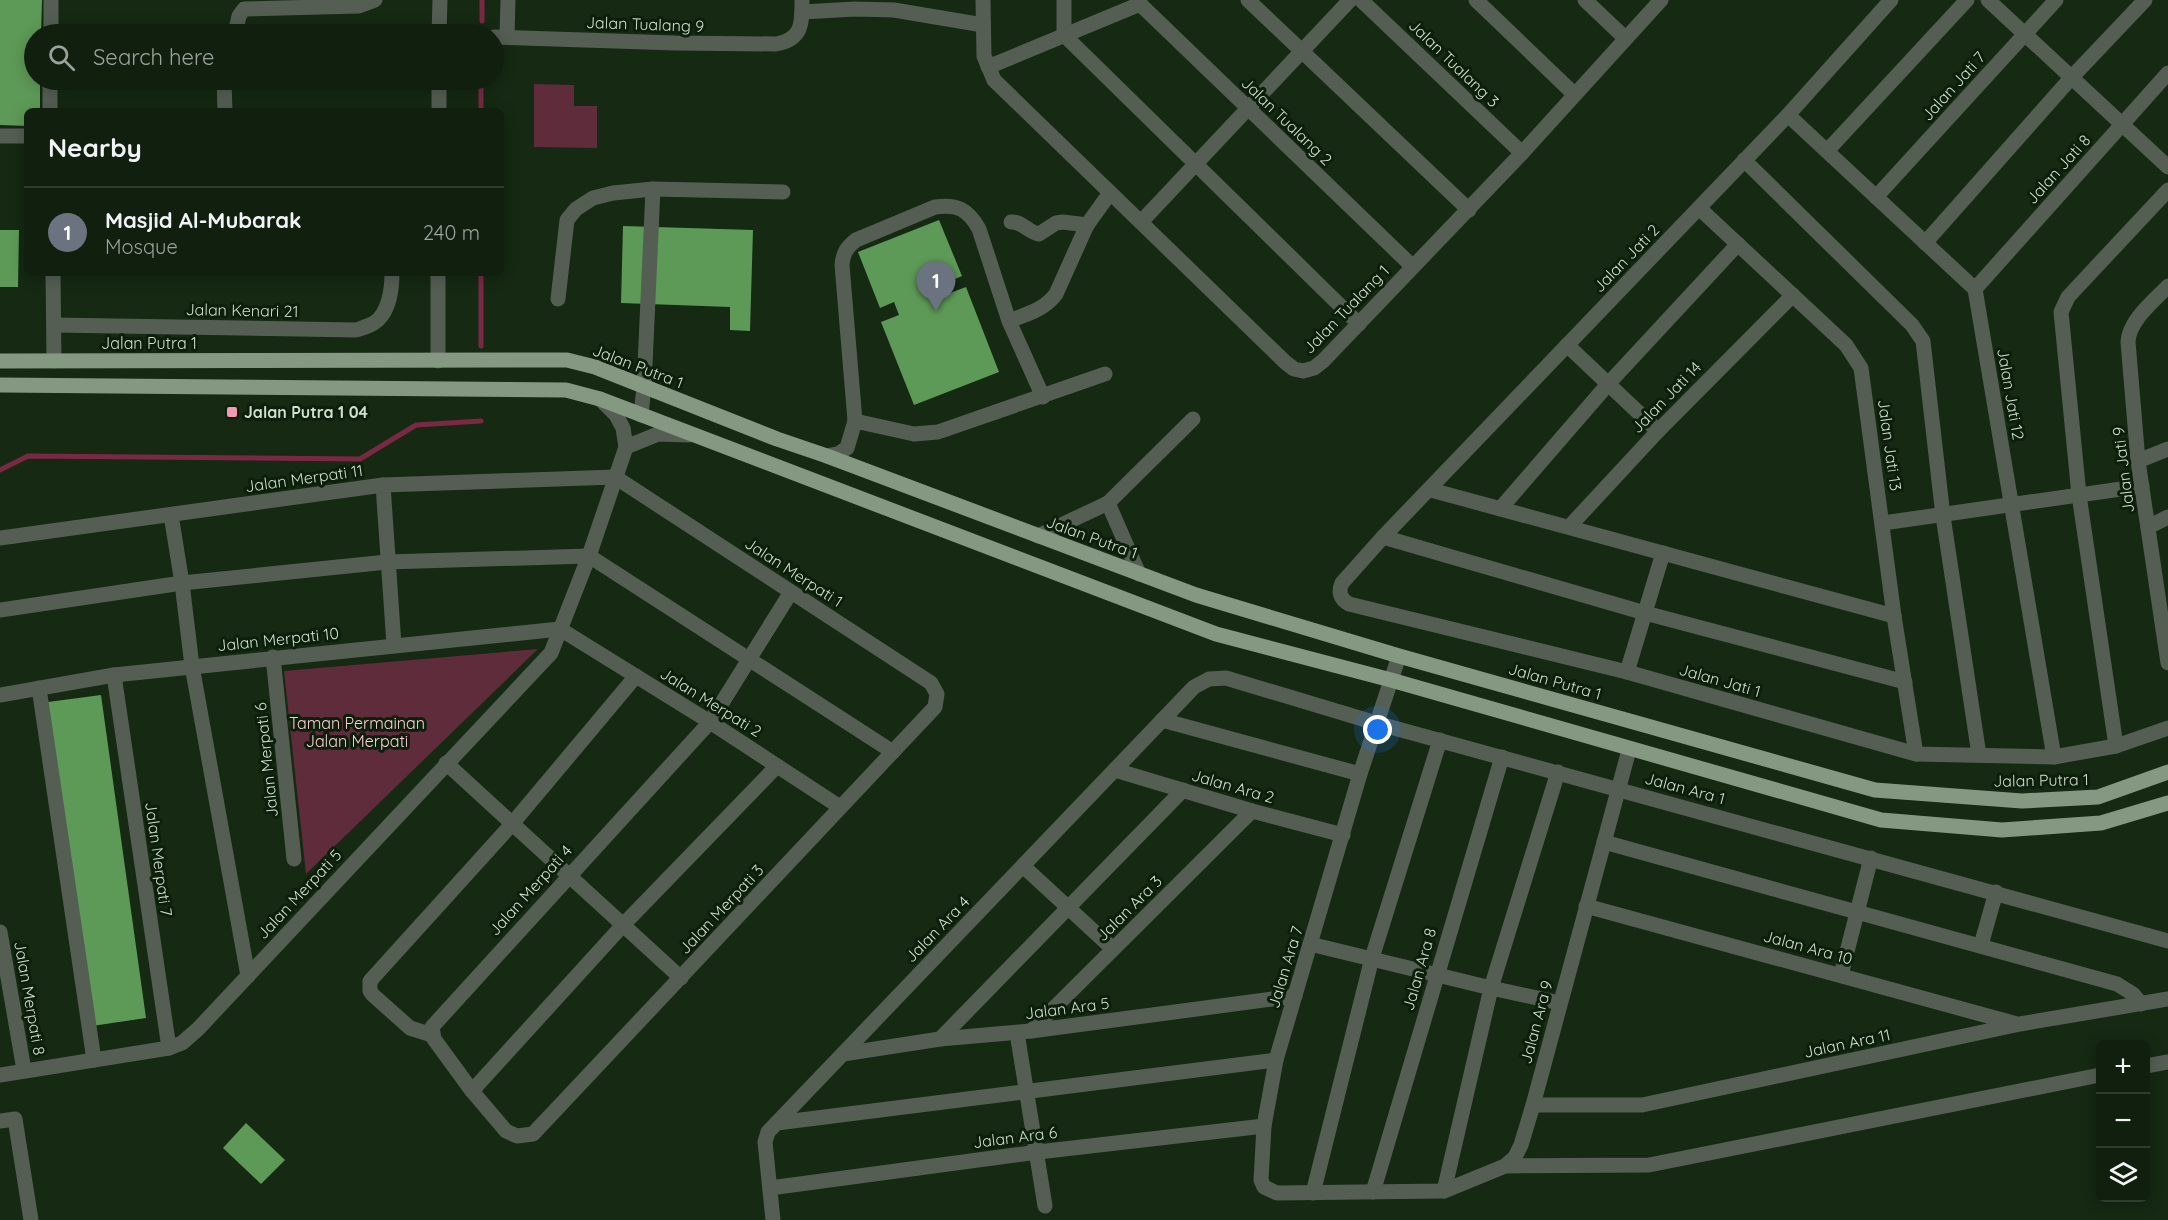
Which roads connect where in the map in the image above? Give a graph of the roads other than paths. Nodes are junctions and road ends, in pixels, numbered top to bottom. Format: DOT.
graph roads {
  1 [pos="51,0"];
  2 [pos="375,0"];
  3 [pos="440,0"];
  4 [pos="508,0"];
  5 [pos="983,0"];
  6 [pos="1064,0"];
  7 [pos="1248,0"];
  8 [pos="1350,0"];
  9 [pos="1361,0"];
  10 [pos="1476,0"];
  11 [pos="1585,0"];
  12 [pos="1661,0"];
  13 [pos="1891,0"];
  14 [pos="1967,0"];
  15 [pos="1988,0"];
  16 [pos="2056,0"];
  17 [pos="2145,0"];
  18 [pos="1140,2"];
  19 [pos="802,6"];
  20 [pos="51,24"];
  21 [pos="237,24"];
  22 [pos="440,24"];
  23 [pos="503,24"];
  24 [pos="983,25"];
  25 [pos="2025,34"];
  26 [pos="1064,35"];
  27 [pos="504,38"];
  28 [pos="1625,38"];
  29 [pos="1302,52"];
  30 [pos="988,67"];
  31 [pos="2168,73"];
  32 [pos="2071,78"];
  33 [pos="50,90"];
  34 [pos="224,90"];
  35 [pos="439,90"];
  36 [pos="1574,94"];
  37 [pos="50,108"];
  38 [pos="225,108"];
  39 [pos="439,108"];
  40 [pos="1248,109"];
  41 [pos="1788,115"];
  42 [pos="2121,125"];
  43 [pos="0,136"];
  44 [pos="24,136"];
  45 [pos="1827,151"];
  46 [pos="1522,153"];
  47 [pos="1744,160"];
  48 [pos="1196,164"];
  49 [pos="2168,167"];
  50 [pos="653,189"];
  51 [pos="2168,190"];
  52 [pos="783,192"];
  53 [pos="1110,193"];
  54 [pos="1876,197"];
  55 [pos="1699,208"];
  56 [pos="1468,210"];
  57 [pos="1011,222"];
  58 [pos="1141,222"];
  59 [pos="1087,225"];
  60 [pos="1925,243"];
  61 [pos="1738,244"];
  62 [pos="1412,266"];
  63 [pos="53,276"];
  64 [pos="392,276"];
  65 [pos="438,276"];
  66 [pos="2168,286"];
  67 [pos="1975,290"];
  68 [pos="1793,295"];
  69 [pos="558,299"];
  70 [pos="1009,321"];
  71 [pos="1359,324"];
  72 [pos="54,325"];
  73 [pos="1567,345"];
  74 [pos="0,360"];
  75 [pos="54,361"];
  76 [pos="438,361"];
  77 [pos="1106,374"];
  78 [pos="1609,383"];
  79 [pos="0,385"];
  80 [pos="645,387"];
  81 [pos="1043,397"];
  82 [pos="600,399"];
  83 [pos="641,415"];
  84 [pos="1193,419"];
  85 [pos="855,421"];
  86 [pos="1658,431"];
  87 [pos="692,435"];
  88 [pos="626,447"];
  89 [pos="2168,449"];
  90 [pos="827,456"];
  91 [pos="2138,461"];
  92 [pos="615,477"];
  93 [pos="383,485"];
  94 [pos="2142,486"];
  95 [pos="1431,490"];
  96 [pos="2079,495"];
  97 [pos="1108,503"];
  98 [pos="2011,506"];
  99 [pos="1500,509"];
  100 [pos="171,515"];
  101 [pos="1943,516"];
  102 [pos="2168,517"];
  103 [pos="1882,523"];
  104 [pos="1569,527"];
  105 [pos="2148,527"];
  106 [pos="1038,536"];
  107 [pos="1383,537"];
  108 [pos="0,538"];
  109 [pos="1663,553"];
  110 [pos="589,556"];
  111 [pos="387,562"];
  112 [pos="1139,574"];
  113 [pos="182,583"];
  114 [pos="2163,590"];
  115 [pos="791,592"];
  116 [pos="0,610"];
  117 [pos="1645,613"];
  118 [pos="1894,616"];
  119 [pos="560,629"];
  120 [pos="394,645"];
  121 [pos="1399,656"];
  122 [pos="273,657"];
  123 [pos="2168,658"];
  124 [pos="749,659"];
  125 [pos="2168,663"];
  126 [pos="192,666"];
  127 [pos="1627,672"];
  128 [pos="114,675"];
  129 [pos="636,676"];
  130 [pos="1391,680"];
  131 [pos="1905,682"];
  132 [pos="1194,687"];
  133 [pos="39,688"];
  134 [pos="0,694"];
  135 [pos="935,707"];
  136 [pos="1162,720"];
  137 [pos="710,722"];
  138 [pos="1376,723"];
  139 [pos="2168,728"];
  140 [pos="1440,740"];
  141 [pos="2116,746"];
  142 [pos="1629,750"];
  143 [pos="893,752"];
  144 [pos="1916,754"];
  145 [pos="1979,755"];
  146 [pos="1502,757"];
  147 [pos="2054,757"];
  148 [pos="446,763"];
  149 [pos="777,766"];
  150 [pos="1115,770"];
  151 [pos="1558,772"];
  152 [pos="2168,772"];
  153 [pos="1360,774"];
  154 [pos="1618,789"];
  155 [pos="1183,790"];
  156 [pos="2168,803"];
  157 [pos="840,807"];
  158 [pos="1252,811"];
  159 [pos="512,824"];
  160 [pos="1343,835"];
  161 [pos="1604,842"];
  162 [pos="294,858"];
  163 [pos="1871,858"];
  164 [pos="1023,866"];
  165 [pos="568,875"];
  166 [pos="1996,892"];
  167 [pos="1586,906"];
  168 [pos="1068,908"];
  169 [pos="1857,912"];
  170 [pos="623,925"];
  171 [pos="0,932"];
  172 [pos="2168,940"];
  173 [pos="1310,944"];
  174 [pos="1981,945"];
  175 [pos="1113,950"];
  176 [pos="1372,958"];
  177 [pos="1436,974"];
  178 [pos="1841,975"];
  179 [pos="248,976"];
  180 [pos="681,978"];
  181 [pos="1491,988"];
  182 [pos="1295,996"];
  183 [pos="2168,999"];
  184 [pos="1560,1003"];
  185 [pos="2141,1004"];
  186 [pos="2020,1024"];
  187 [pos="1024,1032"];
  188 [pos="432,1035"];
  189 [pos="940,1039"];
  190 [pos="169,1048"];
  191 [pos="843,1054"];
  192 [pos="94,1060"];
  193 [pos="1276,1060"];
  194 [pos="2168,1062"];
  195 [pos="2150,1065"];
  196 [pos="24,1071"];
  197 [pos="0,1074"];
  198 [pos="2096,1076"];
  199 [pos="472,1091"];
  200 [pos="1027,1092"];
  201 [pos="1533,1105"];
  202 [pos="0,1121"];
  203 [pos="777,1123"];
  204 [pos="1264,1126"];
  205 [pos="1038,1152"];
  206 [pos="1505,1166"];
  207 [pos="770,1188"];
  208 [pos="1444,1191"];
  209 [pos="1373,1192"];
  210 [pos="1313,1193"];
  211 [pos="1045,1206"];
  212 [pos="31,1220"];
  213 [pos="773,1220"];
  1 -- 20 [label="street"];
  2 -- 21 [label="street"];
  3 -- 22 [label="street"];
  4 -- 23 [label="street"];
  5 -- 24 [label="street, Jalan Tualang 1"];
  6 -- 26 [label="street"];
  7 -- 29 [label="street"];
  8 -- 29 [label="street"];
  9 -- 46 [label="street, Jalan Tualang 3"];
  10 -- 36 [label="street"];
  11 -- 28 [label="street"];
  12 -- 28 [label="street, Jalan Tualang 1"];
  13 -- 41 [label="street, Jalan Jati 2"];
  14 -- 45 [label="street"];
  15 -- 25 [label="street"];
  16 -- 25 [label="street, Jalan Jati 7"];
  17 -- 32 [label="street"];
  18 -- 26 [label="street"];
  18 -- 40 [label="street, Jalan Tualang 2"];
  19 -- 24 [label="street"];
  19 -- 27 [label="street, Jalan Tualang 9"];
  24 -- 30 [label="street, Jalan Tualang 1"];
  25 -- 32 [label="street"];
  25 -- 54 [label="street, Jalan Jati 7"];
  26 -- 30 [label="street"];
  26 -- 48 [label="street"];
  28 -- 36 [label="street, Jalan Tualang 1"];
  29 -- 40 [label="street"];
  29 -- 56 [label="street"];
  30 -- 53 [label="street, Jalan Tualang 1"];
  31 -- 42 [label="street, Jalan Jati 8"];
  32 -- 42 [label="street"];
  32 -- 60 [label="street"];
  33 -- 37 [label="street"];
  34 -- 38 [label="street"];
  35 -- 39 [label="street"];
  36 -- 46 [label="street, Jalan Tualang 1"];
  40 -- 48 [label="street"];
  40 -- 62 [label="street, Jalan Tualang 2"];
  41 -- 45 [label="street"];
  41 -- 47 [label="street, Jalan Jati 2"];
  42 -- 49 [label="street"];
  42 -- 67 [label="street, Jalan Jati 8"];
  43 -- 44 [label="street"];
  45 -- 54 [label="street"];
  46 -- 56 [label="street, Jalan Tualang 1"];
  47 -- 55 [label="street, Jalan Jati 2"];
  47 -- 101 [label="street"];
  48 -- 58 [label="street"];
  48 -- 71 [label="street"];
  50 -- 52 [label="street"];
  50 -- 69 [label="street"];
  50 -- 80 [label="street"];
  51 -- 96 [label="street"];
  53 -- 58 [label="street, Jalan Tualang 1"];
  53 -- 59 [label="street"];
  54 -- 60 [label="street"];
  55 -- 61 [label="street, Jalan Jati 13"];
  55 -- 73 [label="street, Jalan Jati 2"];
  56 -- 62 [label="street, Jalan Tualang 1"];
  57 -- 59 [label="street"];
  58 -- 71 [label="street, Jalan Tualang 1"];
  59 -- 70 [label="street"];
  60 -- 67 [label="street"];
  61 -- 68 [label="street, Jalan Jati 13"];
  61 -- 78 [label="street"];
  62 -- 71 [label="street, Jalan Tualang 1"];
  63 -- 72 [label="street"];
  64 -- 72 [label="street, Jalan Kenari 21"];
  65 -- 76 [label="street"];
  66 -- 91 [label="street, Jalan Jati 9"];
  67 -- 98 [label="street, Jalan Jati 12"];
  68 -- 86 [label="street, Jalan Jati 14"];
  68 -- 103 [label="street, Jalan Jati 13"];
  70 -- 81 [label="street"];
  70 -- 85 [label="street"];
  72 -- 75 [label="street"];
  73 -- 78 [label="street"];
  73 -- 95 [label="street, Jalan Jati 2"];
  74 -- 75 [label="main road, Jalan Putra 1"];
  75 -- 76 [label="main road, Jalan Putra 1"];
  76 -- 80 [label="main road, Jalan Putra 1"];
  77 -- 81 [label="street"];
  78 -- 86 [label="street"];
  78 -- 99 [label="street"];
  79 -- 82 [label="main road"];
  80 -- 83 [label="street"];
  80 -- 90 [label="main road, Jalan Putra 1"];
  81 -- 85 [label="street"];
  82 -- 83 [label="main road"];
  82 -- 88 [label="street"];
  83 -- 87 [label="main road"];
  84 -- 97 [label="street"];
  85 -- 90 [label="street"];
  86 -- 104 [label="street, Jalan Jati 14"];
  87 -- 88 [label="street"];
  87 -- 130 [label="main road"];
  88 -- 92 [label="street, Jalan Merpati 5"];
  89 -- 91 [label="street"];
  90 -- 106 [label="main road, Jalan Putra 1"];
  91 -- 94 [label="street, Jalan Jati 9"];
  92 -- 93 [label="street, Jalan Merpati 11"];
  92 -- 110 [label="street, Jalan Merpati 5"];
  92 -- 115 [label="street, Jalan Merpati 1"];
  93 -- 100 [label="street, Jalan Merpati 11"];
  93 -- 111 [label="street"];
  94 -- 96 [label="street"];
  94 -- 105 [label="street, Jalan Jati 9"];
  95 -- 99 [label="street"];
  95 -- 107 [label="street, Jalan Jati 2"];
  96 -- 98 [label="street"];
  96 -- 141 [label="street"];
  97 -- 106 [label="street"];
  97 -- 112 [label="street"];
  98 -- 101 [label="street"];
  98 -- 147 [label="street, Jalan Jati 12"];
  99 -- 104 [label="street"];
  100 -- 108 [label="street, Jalan Merpati 11"];
  100 -- 113 [label="street"];
  101 -- 103 [label="street"];
  101 -- 145 [label="street"];
  102 -- 105 [label="street"];
  103 -- 118 [label="street, Jalan Jati 13"];
  104 -- 109 [label="street"];
  105 -- 114 [label="street, Jalan Jati 9"];
  106 -- 112 [label="main road, Jalan Putra 1"];
  107 -- 117 [label="street"];
  107 -- 127 [label="street, Jalan Jati 1"];
  109 -- 117 [label="street"];
  109 -- 118 [label="street"];
  110 -- 111 [label="street"];
  110 -- 119 [label="street, Jalan Merpati 5"];
  110 -- 124 [label="street"];
  111 -- 113 [label="street"];
  111 -- 120 [label="street"];
  112 -- 121 [label="main road, Jalan Putra 1"];
  113 -- 116 [label="street"];
  113 -- 126 [label="street"];
  114 -- 123 [label="street, Jalan Jati 9"];
  115 -- 124 [label="street, Jalan Merpati 4"];
  115 -- 135 [label="street, Jalan Merpati 1"];
  117 -- 127 [label="street"];
  117 -- 131 [label="street"];
  118 -- 131 [label="street, Jalan Jati 13"];
  119 -- 120 [label="street, Jalan Merpati 10"];
  119 -- 129 [label="street, Jalan Merpati 2"];
  119 -- 148 [label="street, Jalan Merpati 5"];
  120 -- 122 [label="street, Jalan Merpati 10"];
  121 -- 130 [label="street, Jalan Ara 7"];
  121 -- 152 [label="main road, Jalan Putra 1"];
  122 -- 126 [label="street, Jalan Merpati 10"];
  122 -- 162 [label="street, Jalan Merpati 6"];
  123 -- 125 [label="street, Jalan Jati 9"];
  124 -- 137 [label="street, Jalan Merpati 4"];
  124 -- 143 [label="street"];
  126 -- 128 [label="street, Jalan Merpati 10"];
  126 -- 179 [label="street"];
  127 -- 144 [label="street, Jalan Jati 1"];
  128 -- 133 [label="street, Jalan Merpati 10"];
  128 -- 190 [label="street, Jalan Merpati 7"];
  129 -- 137 [label="street, Jalan Merpati 2"];
  129 -- 159 [label="street"];
  130 -- 138 [label="street, Jalan Ara 7"];
  130 -- 142 [label="main road"];
  131 -- 144 [label="street, Jalan Jati 13"];
  132 -- 136 [label="street, Jalan Ara 4"];
  132 -- 138 [label="street, Jalan Ara 1"];
  133 -- 134 [label="street, Jalan Merpati 10"];
  133 -- 192 [label="street"];
  135 -- 143 [label="street, Jalan Merpati 3"];
  136 -- 150 [label="street, Jalan Ara 4"];
  136 -- 153 [label="street"];
  137 -- 149 [label="street, Jalan Merpati 2"];
  137 -- 165 [label="street, Jalan Merpati 4"];
  138 -- 140 [label="street, Jalan Ara 1"];
  138 -- 153 [label="street, Jalan Ara 7"];
  139 -- 141 [label="street, Jalan Jati 1"];
  140 -- 146 [label="street, Jalan Ara 1"];
  140 -- 176 [label="street"];
  141 -- 147 [label="street, Jalan Jati 1"];
  142 -- 154 [label="street, Jalan Ara 9"];
  142 -- 156 [label="main road"];
  143 -- 157 [label="street, Jalan Merpati 3"];
  144 -- 145 [label="street, Jalan Jati 1"];
  145 -- 147 [label="street, Jalan Jati 1"];
  146 -- 151 [label="street, Jalan Ara 1"];
  146 -- 177 [label="street, Jalan Ara 8"];
  148 -- 159 [label="street"];
  148 -- 179 [label="street, Jalan Merpati 5"];
  149 -- 157 [label="street, Jalan Merpati 2"];
  149 -- 170 [label="street"];
  150 -- 155 [label="street, Jalan Ara 2"];
  150 -- 164 [label="street, Jalan Ara 4"];
  151 -- 154 [label="street, Jalan Ara 1"];
  151 -- 181 [label="street"];
  153 -- 160 [label="street, Jalan Ara 7"];
  154 -- 161 [label="street, Jalan Ara 9"];
  154 -- 163 [label="street, Jalan Ara 1"];
  155 -- 158 [label="street, Jalan Ara 2"];
  155 -- 168 [label="street"];
  157 -- 180 [label="street, Jalan Merpati 3"];
  158 -- 160 [label="street, Jalan Ara 2"];
  158 -- 175 [label="street, Jalan Ara 3"];
  159 -- 165 [label="street"];
  159 -- 188 [label="street"];
  160 -- 173 [label="street, Jalan Ara 7"];
  161 -- 167 [label="street, Jalan Ara 9"];
  161 -- 169 [label="street"];
  163 -- 166 [label="street, Jalan Ara 1"];
  163 -- 169 [label="street"];
  164 -- 168 [label="street"];
  164 -- 191 [label="street, Jalan Ara 4"];
  165 -- 170 [label="street"];
  165 -- 188 [label="street, Jalan Merpati 4"];
  166 -- 172 [label="street, Jalan Ara 1"];
  166 -- 174 [label="street"];
  167 -- 178 [label="street, Jalan Ara 10"];
  167 -- 184 [label="street, Jalan Ara 9"];
  168 -- 175 [label="street"];
  168 -- 189 [label="street"];
  169 -- 174 [label="street"];
  169 -- 178 [label="street"];
  170 -- 180 [label="street"];
  170 -- 199 [label="street"];
  171 -- 196 [label="street, Jalan Merpati 8"];
  173 -- 176 [label="street"];
  173 -- 182 [label="street, Jalan Ara 7"];
  174 -- 185 [label="street"];
  175 -- 187 [label="street, Jalan Ara 3"];
  176 -- 177 [label="street"];
  176 -- 210 [label="street"];
  177 -- 181 [label="street"];
  177 -- 209 [label="street, Jalan Ara 8"];
  178 -- 186 [label="street, Jalan Ara 10"];
  179 -- 190 [label="street, Jalan Merpati 5"];
  180 -- 199 [label="street, Jalan Merpati 3"];
  181 -- 184 [label="street"];
  181 -- 208 [label="street"];
  182 -- 187 [label="street, Jalan Ara 5"];
  182 -- 193 [label="street, Jalan Ara 7"];
  183 -- 185 [label="street, Jalan Ara 11"];
  184 -- 201 [label="street, Jalan Ara 9"];
  185 -- 186 [label="street, Jalan Ara 11"];
  186 -- 201 [label="street, Jalan Ara 11"];
  187 -- 189 [label="street, Jalan Ara 5"];
  187 -- 200 [label="street"];
  188 -- 199 [label="street"];
  189 -- 191 [label="street, Jalan Ara 5"];
  190 -- 192 [label="street, Jalan Merpati 5"];
  191 -- 203 [label="street, Jalan Ara 4"];
  192 -- 196 [label="street, Jalan Merpati 5"];
  193 -- 200 [label="street"];
  193 -- 204 [label="street, Jalan Ara 7"];
  194 -- 195 [label="street"];
  196 -- 197 [label="street, Jalan Merpati 5"];
  198 -- 206 [label="street"];
  200 -- 203 [label="street"];
  200 -- 205 [label="street"];
  201 -- 206 [label="street, Jalan Ara 9"];
  202 -- 212 [label="street"];
  203 -- 207 [label="street, Jalan Ara 4"];
  204 -- 205 [label="street, Jalan Ara 6"];
  204 -- 210 [label="street, Jalan Ara 7"];
  205 -- 207 [label="street, Jalan Ara 6"];
  205 -- 211 [label="street"];
  206 -- 208 [label="street"];
  207 -- 213 [label="street, Jalan Ara 4"];
  208 -- 209 [label="street"];
  209 -- 210 [label="street, Jalan Ara 7"];
}
